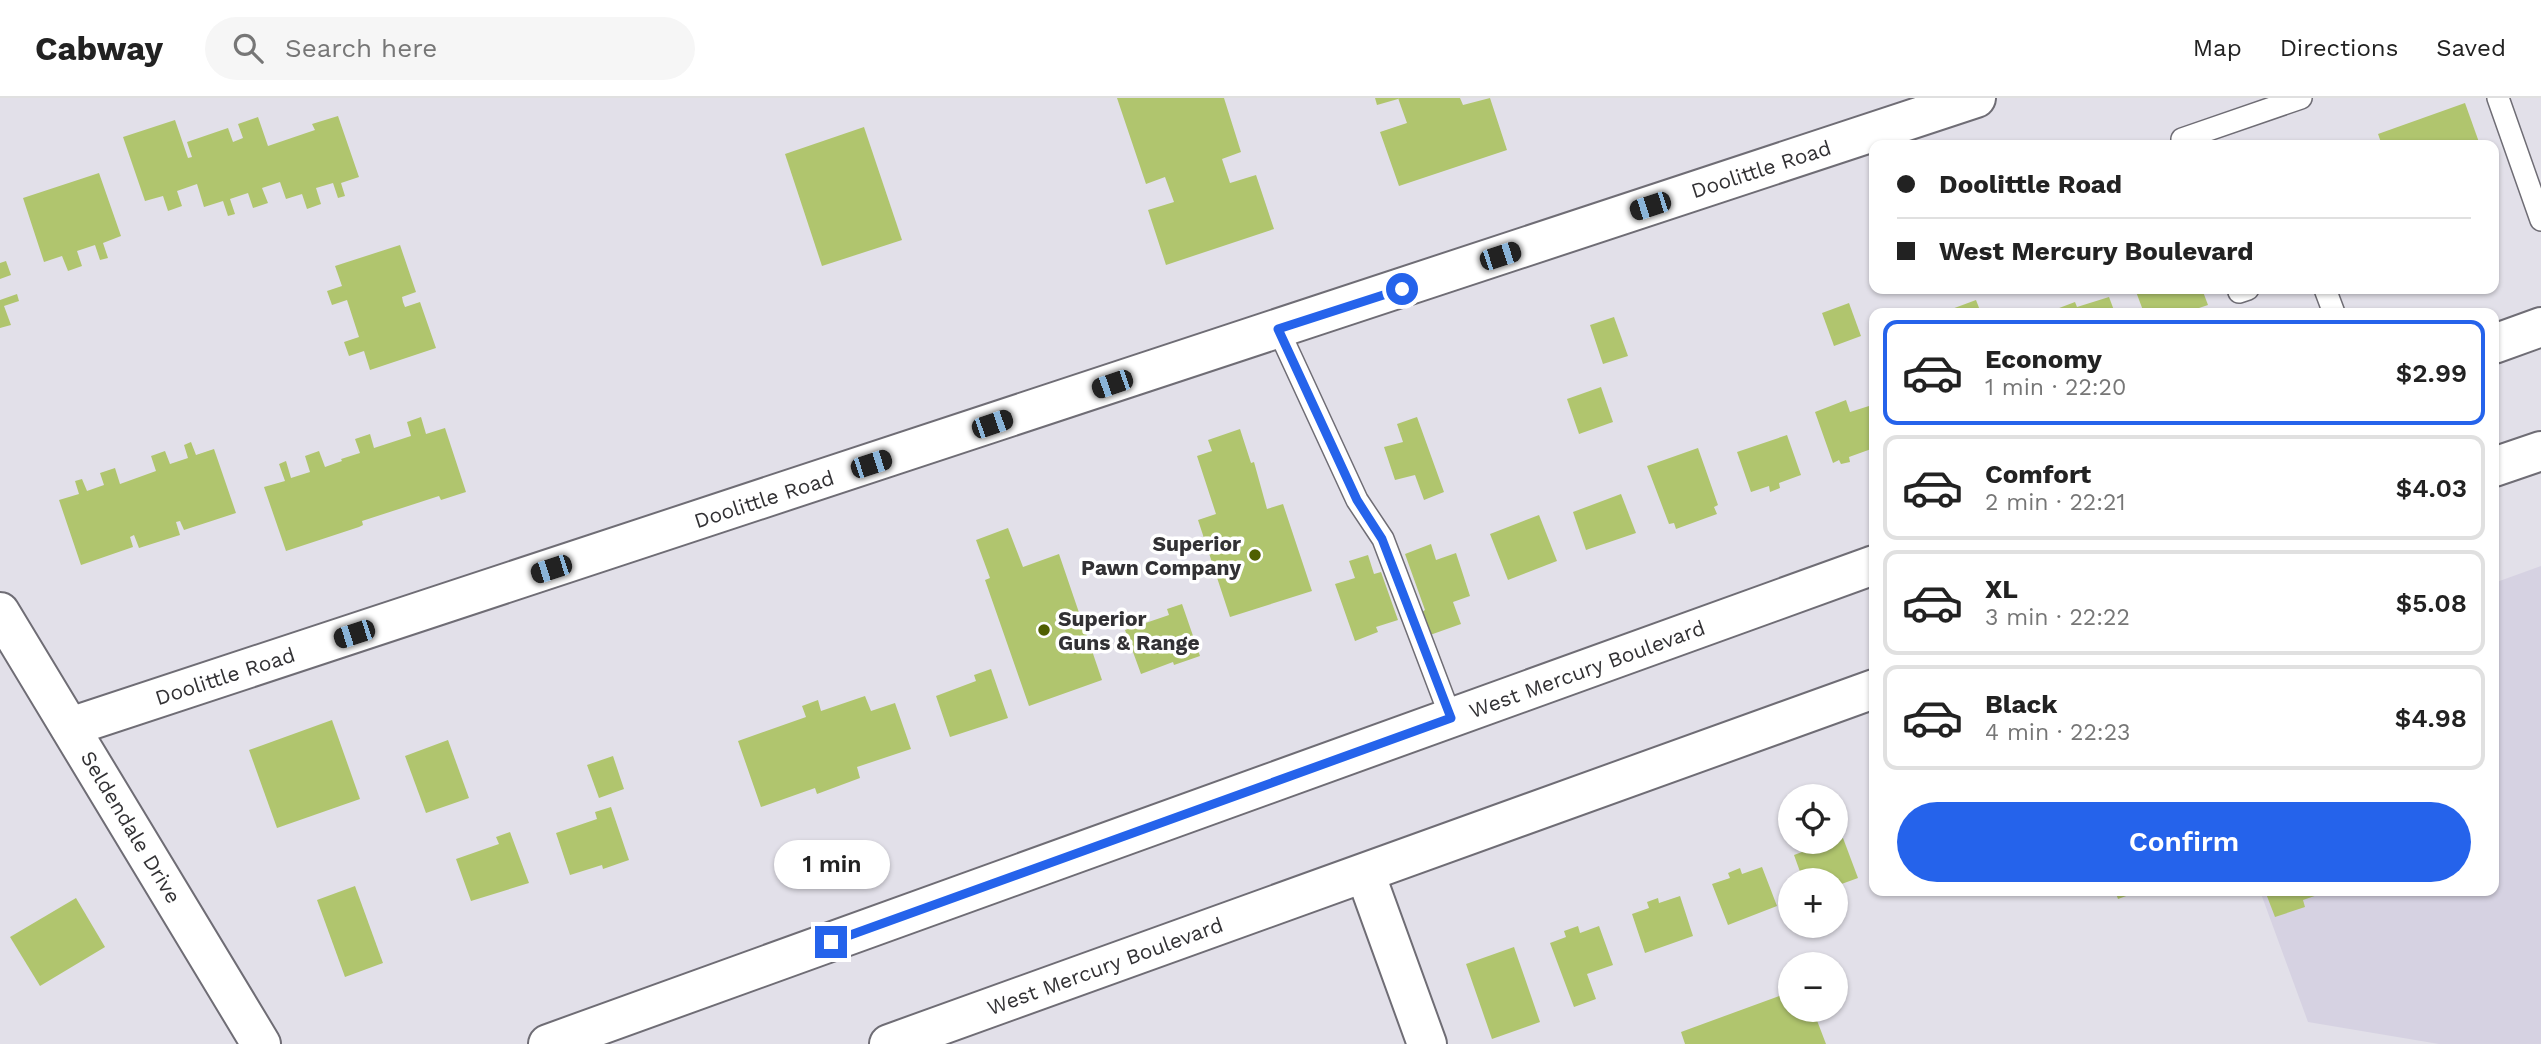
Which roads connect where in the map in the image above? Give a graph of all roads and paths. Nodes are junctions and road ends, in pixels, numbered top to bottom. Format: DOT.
graph roads {
  1 [pos="1976,98"];
  2 [pos="2301,98"];
  3 [pos="2498,98"];
  4 [pos="2278,102"];
  5 [pos="2182,139"];
  6 [pos="2541,220"];
  7 [pos="2541,327"];
  8 [pos="1278,329"];
  9 [pos="2499,342"];
  10 [pos="2541,451"];
  11 [pos="2499,465"];
  12 [pos="1869,567"];
  13 [pos="0,612"];
  14 [pos="1869,691"];
  15 [pos="1451,718"];
  16 [pos="70,727"];
  17 [pos="1365,873"];
  18 [pos="261,1044"];
  19 [pos="548,1044"];
  20 [pos="889,1044"];
  21 [pos="1427,1044"];
  1 -- 8 [label="street, Doolittle Road"];
  2 -- 4 [label="lane"];
  3 -- 6 [label="lane"];
  4 -- 5 [label="lane"];
  7 -- 9 [label="street"];
  8 -- 15 [label="lane"];
  8 -- 16 [label="street, Doolittle Road"];
  10 -- 11 [label="street"];
  12 -- 15 [label="street, West Mercury Boulevard"];
  13 -- 16 [label="street, Seldendale Drive"];
  14 -- 17 [label="street, West Mercury Boulevard"];
  15 -- 19 [label="street, West Mercury Boulevard"];
  16 -- 18 [label="street, Seldendale Drive"];
  17 -- 20 [label="street, West Mercury Boulevard"];
  17 -- 21 [label="street"];
}
